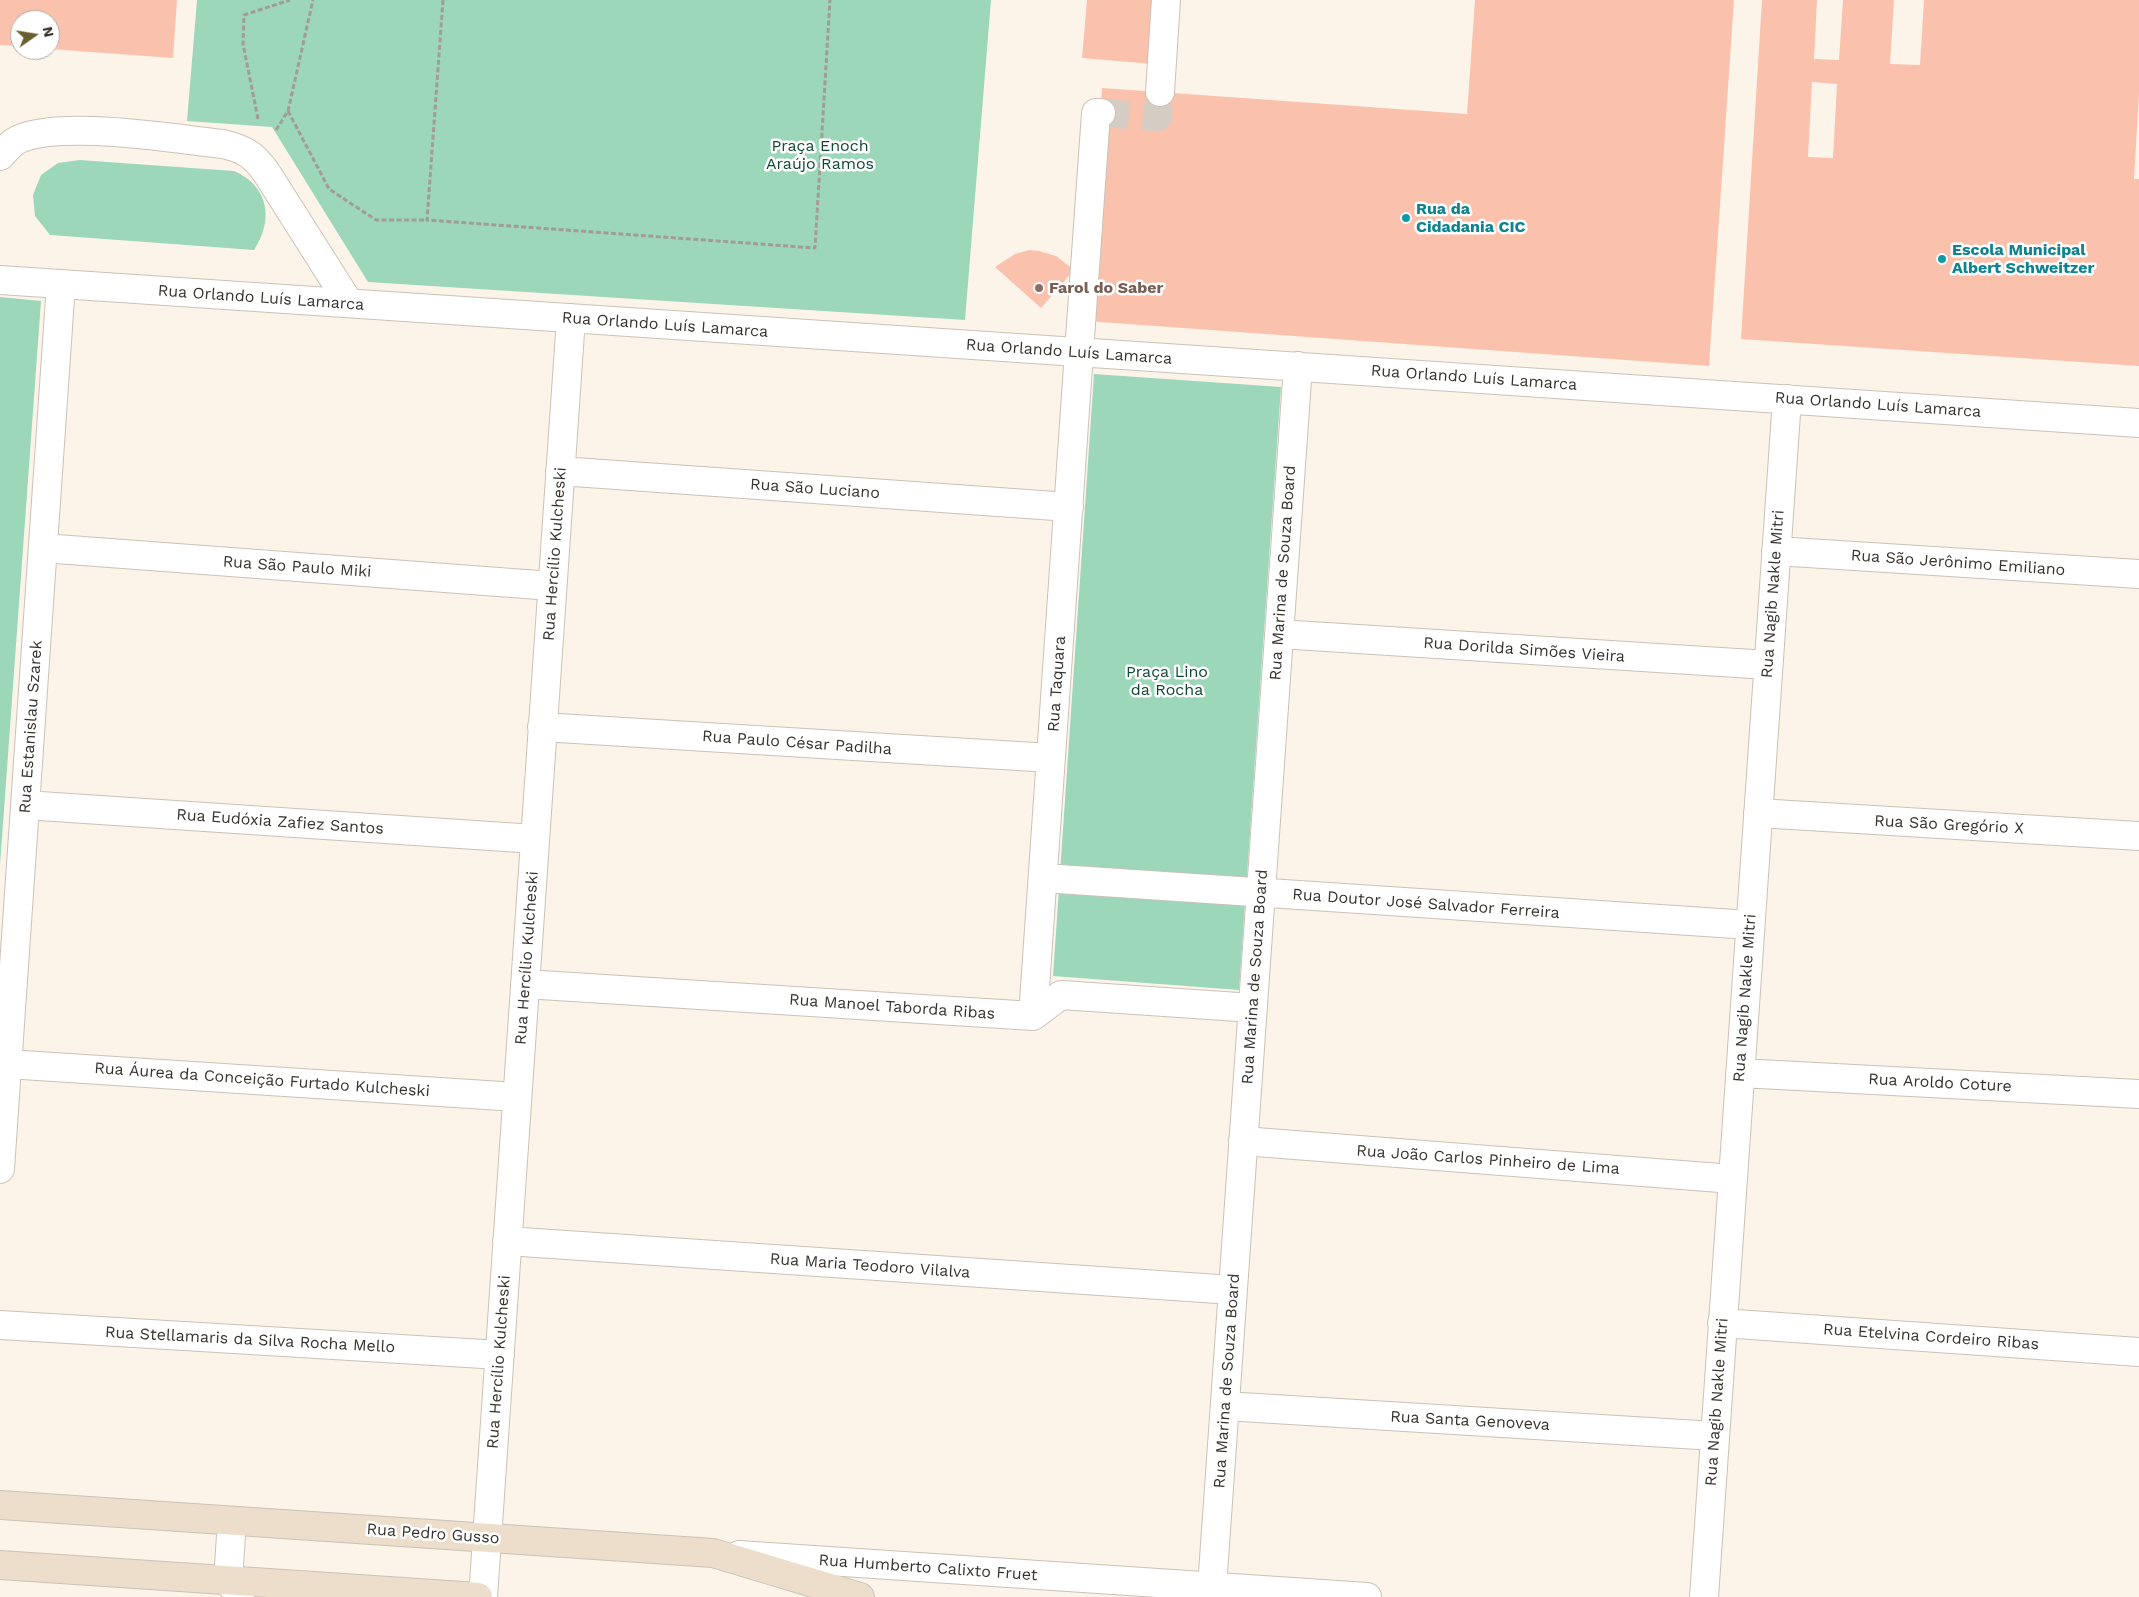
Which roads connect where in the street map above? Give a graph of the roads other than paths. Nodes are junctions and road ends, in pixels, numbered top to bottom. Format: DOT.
graph roads {
  1 [pos="1166,0"];
  2 [pos="1160,92"];
  3 [pos="1101,113"];
  4 [pos="0,156"];
  5 [pos="0,280"];
  6 [pos="61,284"];
  7 [pos="349,303"];
  8 [pos="571,318"];
  9 [pos="1079,352"];
  10 [pos="1298,366"];
  11 [pos="1787,399"];
  12 [pos="2139,423"];
  13 [pos="560,471"];
  14 [pos="1069,507"];
  15 [pos="43,548"];
  16 [pos="1776,551"];
  17 [pos="2139,574"];
  18 [pos="552,586"];
  19 [pos="1279,634"];
  20 [pos="1768,665"];
  21 [pos="542,727"];
  22 [pos="1051,758"];
  23 [pos="25,805"];
  24 [pos="1758,813"];
  25 [pos="2139,836"];
  26 [pos="535,839"];
  27 [pos="1042,878"];
  28 [pos="1261,892"];
  29 [pos="1750,925"];
  30 [pos="8,926"];
  31 [pos="525,984"];
  32 [pos="1253,1008"];
  33 [pos="1033,1016"];
  34 [pos="7,1064"];
  35 [pos="1740,1073"];
  36 [pos="2139,1094"];
  37 [pos="517,1097"];
  38 [pos="1243,1141"];
  39 [pos="0,1169"];
  40 [pos="1733,1179"];
  41 [pos="507,1241"];
  42 [pos="1233,1290"];
  43 [pos="1722,1323"];
  44 [pos="0,1325"];
  45 [pos="2139,1352"];
  46 [pos="500,1355"];
  47 [pos="1225,1406"];
  48 [pos="1715,1436"];
  49 [pos="0,1505"];
  50 [pos="232,1521"];
  51 [pos="486,1538"];
  52 [pos="713,1553"];
  53 [pos="0,1565"];
  54 [pos="1144,1582"];
  55 [pos="1212,1586"];
  56 [pos="234,1589"];
  57 [pos="478,1597"];
  58 [pos="483,1597"];
  59 [pos="860,1597"];
  60 [pos="1114,1597"];
  61 [pos="1367,1597"];
  62 [pos="1704,1597"];
  1 -- 2 [label="street"];
  3 -- 9 [label="street"];
  4 -- 7 [label="street"];
  5 -- 6 [label="street, Rua Orlando Luís Lamarca"];
  6 -- 7 [label="street, Rua Orlando Luís Lamarca"];
  6 -- 15 [label="street, Rua Estanislau Szarek"];
  7 -- 8 [label="street, Rua Orlando Luís Lamarca"];
  8 -- 9 [label="street, Rua Orlando Luís Lamarca"];
  8 -- 13 [label="street, Rua Hercílio Kulcheski"];
  9 -- 10 [label="street, Rua Orlando Luís Lamarca"];
  9 -- 14 [label="street, Rua Taquara"];
  10 -- 11 [label="street, Rua Orlando Luís Lamarca"];
  10 -- 19 [label="street, Rua Marina de Souza Board"];
  11 -- 12 [label="street, Rua Orlando Luís Lamarca"];
  11 -- 16 [label="street, Rua Nagib Nakle Mitri"];
  13 -- 14 [label="street, Rua São Luciano"];
  13 -- 18 [label="street, Rua Hercílio Kulcheski"];
  14 -- 22 [label="street, Rua Taquara"];
  15 -- 18 [label="street, Rua São Paulo Miki"];
  15 -- 23 [label="street, Rua Estanislau Szarek"];
  16 -- 17 [label="street, Rua São Jerônimo Emiliano"];
  16 -- 20 [label="street, Rua Nagib Nakle Mitri"];
  18 -- 21 [label="street, Rua Hercílio Kulcheski"];
  19 -- 20 [label="street, Rua Dorilda Simões Vieira"];
  19 -- 28 [label="street, Rua Marina de Souza Board"];
  20 -- 24 [label="street, Rua Nagib Nakle Mitri"];
  21 -- 22 [label="street, Rua Paulo César Padilha"];
  21 -- 26 [label="street, Rua Hercílio Kulcheski"];
  22 -- 27 [label="street, Rua Taquara"];
  23 -- 26 [label="street, Rua Eudóxia Zafiez Santos"];
  23 -- 30 [label="street, Rua Estanislau Szarek"];
  24 -- 25 [label="street, Rua São Gregório X"];
  24 -- 29 [label="street, Rua Nagib Nakle Mitri"];
  26 -- 31 [label="street, Rua Hercílio Kulcheski"];
  27 -- 28 [label="street, Rua Doutor José Salvador Ferreira"];
  27 -- 33 [label="street, Rua Taquara"];
  28 -- 29 [label="street, Rua Doutor José Salvador Ferreira"];
  28 -- 32 [label="street, Rua Marina de Souza Board"];
  29 -- 35 [label="street, Rua Nagib Nakle Mitri"];
  30 -- 34 [label="street, Rua Estanislau Szarek"];
  31 -- 33 [label="street, Rua Manoel Taborda Ribas"];
  31 -- 37 [label="street, Rua Hercílio Kulcheski"];
  32 -- 33 [label="street"];
  32 -- 38 [label="street, Rua Marina de Souza Board"];
  34 -- 37 [label="street, Rua Áurea da Conceição Furtado Kulcheski"];
  34 -- 39 [label="street, Rua Estanislau Szarek"];
  35 -- 36 [label="street, Rua Aroldo Coture"];
  35 -- 40 [label="street, Rua Nagib Nakle Mitri"];
  37 -- 41 [label="street, Rua Hercílio Kulcheski"];
  38 -- 40 [label="street, Rua João Carlos Pinheiro de Lima"];
  38 -- 42 [label="street, Rua Marina de Souza Board"];
  40 -- 43 [label="street, Rua Nagib Nakle Mitri"];
  41 -- 42 [label="street, Rua Maria Teodoro Vilalva"];
  41 -- 46 [label="street, Rua Hercílio Kulcheski"];
  42 -- 47 [label="street, Rua Marina de Souza Board"];
  43 -- 45 [label="street, Rua Etelvina Cordeiro Ribas"];
  43 -- 48 [label="street, Rua Nagib Nakle Mitri"];
  44 -- 46 [label="street, Rua Stellamaris da Silva Rocha Mello"];
  46 -- 51 [label="street, Rua Hercílio Kulcheski"];
  47 -- 48 [label="street, Rua Santa Genoveva"];
  47 -- 55 [label="street, Rua Marina de Souza Board"];
  48 -- 62 [label="street, Rua Nagib Nakle Mitri"];
  49 -- 50 [label="main road, Rua Pedro Gusso"];
  50 -- 51 [label="main road, Rua Pedro Gusso"];
  50 -- 56 [label="street"];
  51 -- 52 [label="main road, Rua Pedro Gusso"];
  51 -- 58 [label="street, Rua Hercílio Kulcheski"];
  52 -- 54 [label="street, Rua Humberto Calixto Fruet"];
  52 -- 59 [label="main road, Rua Pedro Gusso"];
  53 -- 56 [label="main road"];
  54 -- 55 [label="street, Rua Humberto Calixto Fruet"];
  54 -- 60 [label="street, Rua Humberto Calixto Fruet"];
  55 -- 61 [label="street, Rua Humberto Calixto Fruet"];
  56 -- 57 [label="main road"];
}
